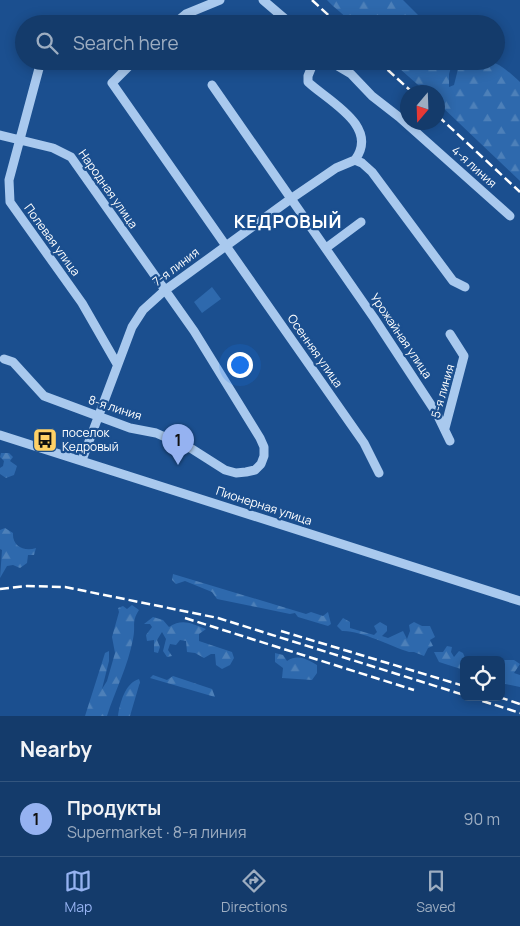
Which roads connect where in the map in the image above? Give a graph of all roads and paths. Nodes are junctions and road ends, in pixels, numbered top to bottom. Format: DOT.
graph roads {
  1 [pos="220,0"];
  2 [pos="263,0"];
  3 [pos="185,15"];
  4 [pos="280,15"];
  5 [pos="39,70"];
  6 [pos="125,70"];
  7 [pos="310,70"];
  8 [pos="344,70"];
  9 [pos="212,85"];
  10 [pos="0,135"];
  11 [pos="20,140"];
  12 [pos="355,160"];
  13 [pos="292,198"];
  14 [pos="510,216"];
  15 [pos="361,222"];
  16 [pos="224,246"];
  17 [pos="325,248"];
  18 [pos="465,287"];
  19 [pos="164,291"];
  20 [pos="450,334"];
  21 [pos="4,359"];
  22 [pos="117,364"];
  23 [pos="98,416"];
  24 [pos="445,428"];
  25 [pos="0,435"];
  26 [pos="450,441"];
  27 [pos="82,460"];
  28 [pos="379,473"];
  29 [pos="520,601"];
  1 -- 3 [label="street"];
  2 -- 4 [label="street"];
  5 -- 11 [label="street, Полевая улица"];
  6 -- 16 [label="street, Осенняя улица"];
  7 -- 12 [label="street"];
  8 -- 14 [label="street, 4-я линия"];
  9 -- 13 [label="street"];
  10 -- 11 [label="street, Народная улица"];
  11 -- 19 [label="street, Народная улица"];
  11 -- 22 [label="street, Полевая улица"];
  12 -- 13 [label="street"];
  12 -- 18 [label="street"];
  13 -- 16 [label="street"];
  13 -- 17 [label="street, Урожайная улица"];
  15 -- 17 [label="street"];
  16 -- 19 [label="street, 7-я линия"];
  16 -- 28 [label="street, Осенняя улица"];
  17 -- 24 [label="street, Урожайная улица"];
  19 -- 22 [label="street, 7-я линия"];
  19 -- 23 [label="street, 8-я линия"];
  20 -- 24 [label="street, 5-я линия"];
  21 -- 23 [label="street, 8-я линия"];
  22 -- 23 [label="street"];
  23 -- 27 [label="street"];
  24 -- 26 [label="street, Урожайная улица"];
  25 -- 27 [label="street, Пионерная улица"];
  27 -- 29 [label="street, Пионерная улица"];
}
